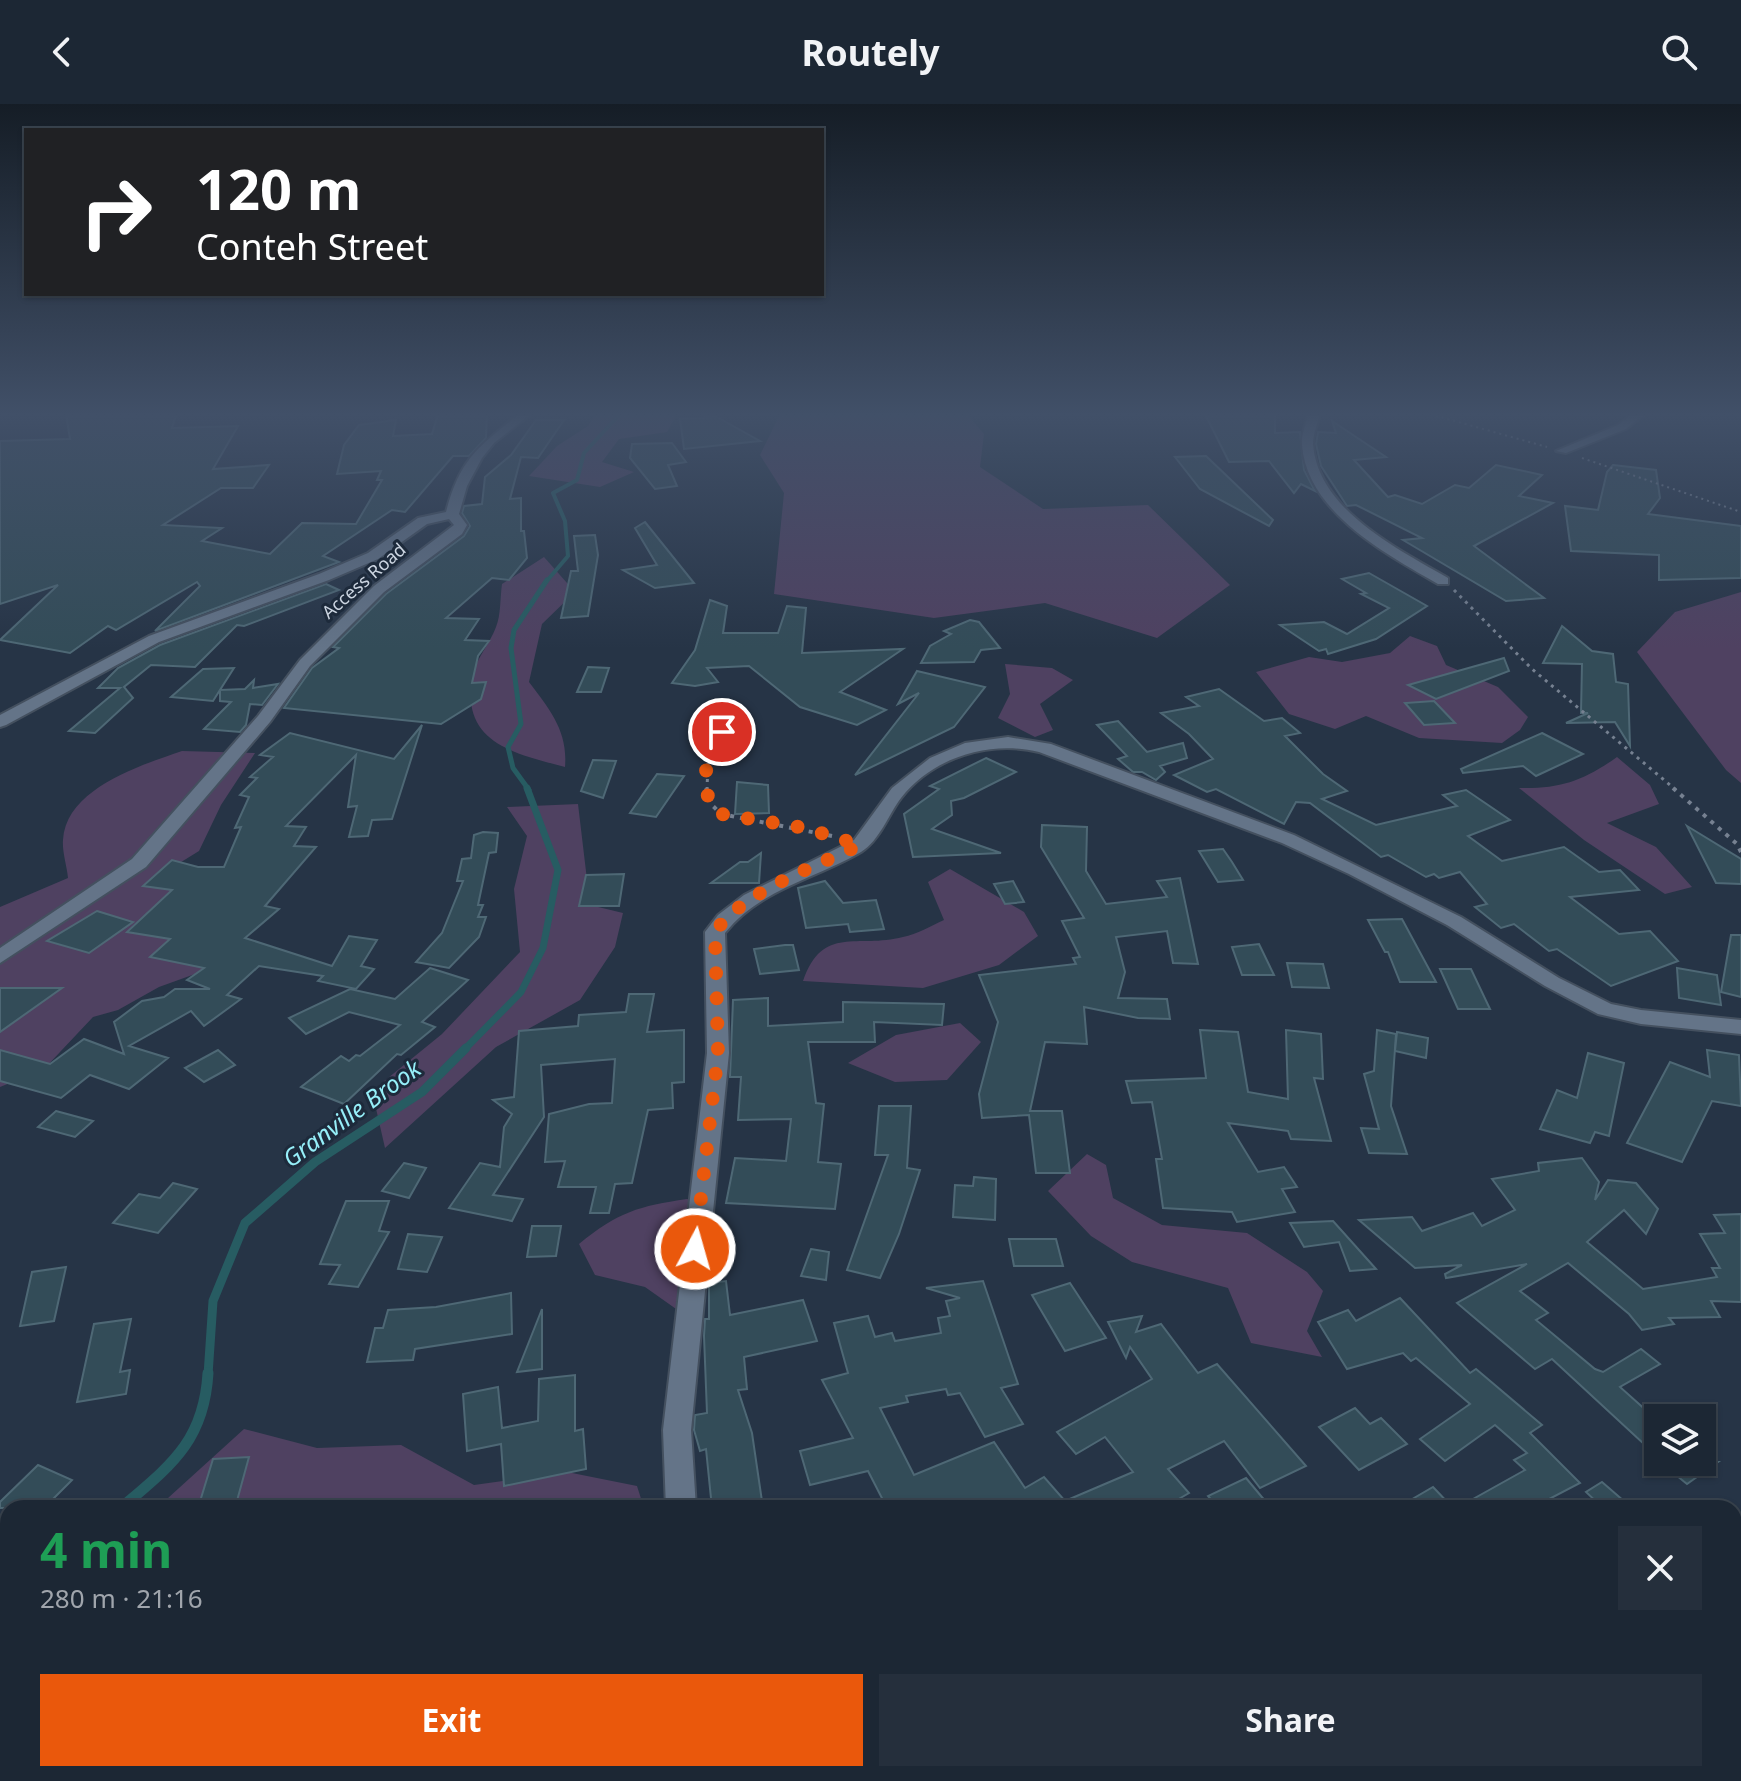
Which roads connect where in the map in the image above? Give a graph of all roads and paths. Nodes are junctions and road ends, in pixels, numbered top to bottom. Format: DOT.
graph roads {
  1 [pos="459,492"];
  2 [pos="1328,492"];
  3 [pos="1683,492"];
  4 [pos="1741,512"];
  5 [pos="452,515"];
  6 [pos="1443,581"];
  7 [pos="0,722"];
  8 [pos="722,732"];
  9 [pos="860,845"];
  10 [pos="1741,852"];
  11 [pos="0,957"];
  12 [pos="1741,1027"];
  13 [pos="681,1500"];
  1 -- 5 [label="street"];
  2 -- 6 [label="street"];
  3 -- 4 [label="path"];
  5 -- 7 [label="street, Access Road"];
  5 -- 11 [label="street, Access Road"];
  6 -- 10 [label="path"];
  8 -- 9 [label="path"];
  9 -- 12 [label="street"];
  9 -- 13 [label="street"];
}
